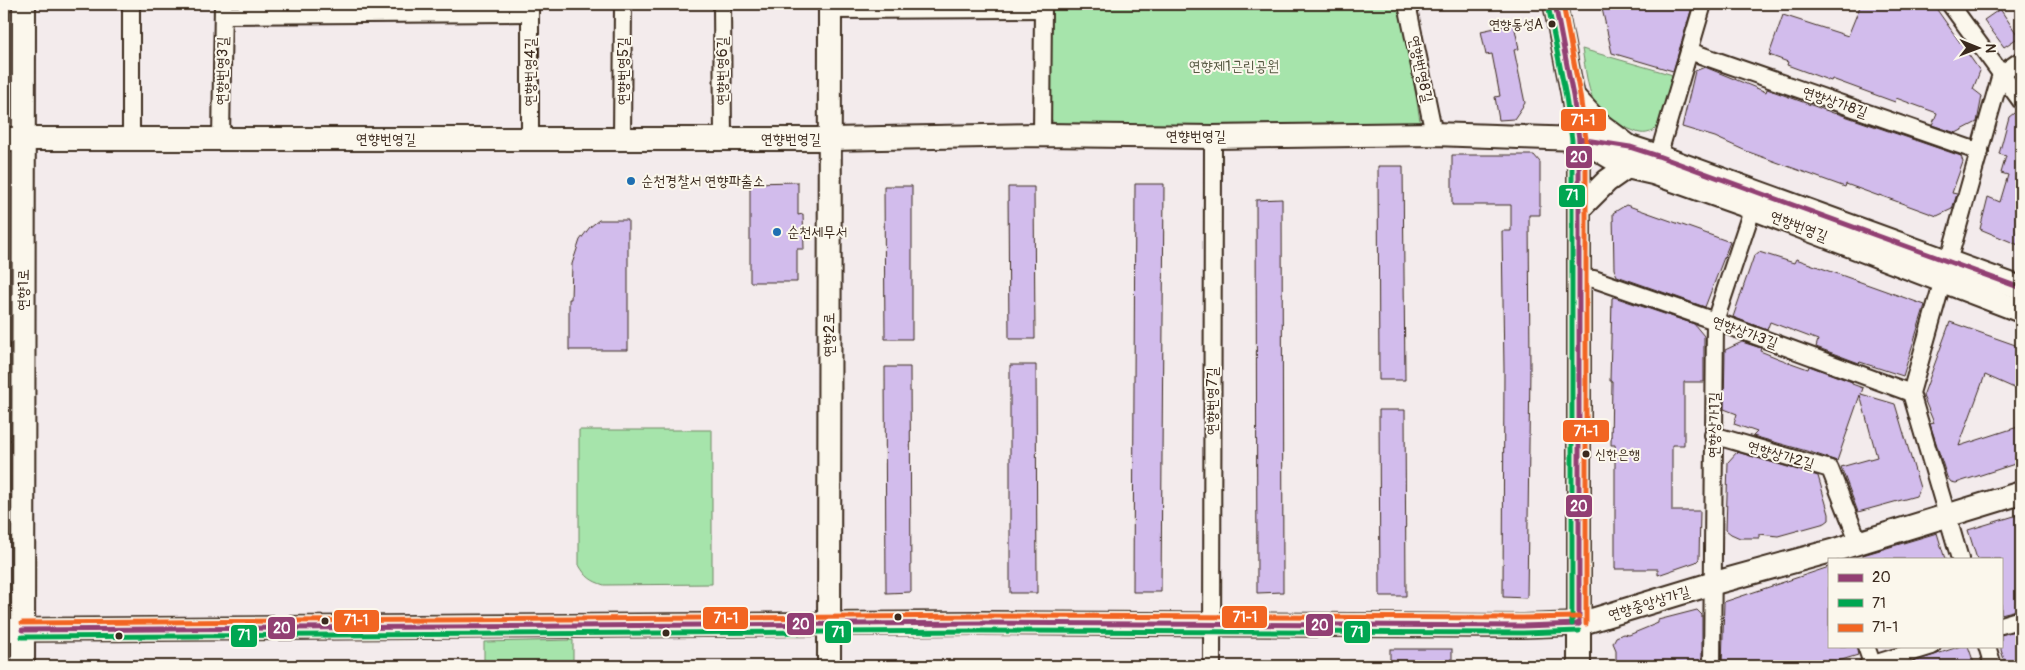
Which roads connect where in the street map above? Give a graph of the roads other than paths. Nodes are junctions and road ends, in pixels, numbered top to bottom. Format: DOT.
graph roads {
  1 [pos="24,4"];
  2 [pos="131,4"];
  3 [pos="623,4"];
  4 [pos="722,4"];
  5 [pos="1407,4"];
  6 [pos="1556,4"];
  7 [pos="1704,4"];
  8 [pos="1950,4"];
  9 [pos="1043,6"];
  10 [pos="830,7"];
  11 [pos="530,9"];
  12 [pos="223,10"];
  13 [pos="1690,51"];
  14 [pos="2021,60"];
  15 [pos="2001,74"];
  16 [pos="1573,96"];
  17 [pos="2021,101"];
  18 [pos="1434,134"];
  19 [pos="1042,135"];
  20 [pos="1212,137"];
  21 [pos="14,138"];
  22 [pos="722,138"];
  23 [pos="1578,138"];
  24 [pos="131,139"];
  25 [pos="221,139"];
  26 [pos="530,139"];
  27 [pos="622,139"];
  28 [pos="830,139"];
  29 [pos="1980,152"];
  30 [pos="1628,157"];
  31 [pos="1656,165"];
  32 [pos="1755,200"];
  33 [pos="1579,209"];
  34 [pos="1947,271"];
  35 [pos="1578,278"];
  36 [pos="2021,288"];
  37 [pos="2021,311"];
  38 [pos="1715,321"];
  39 [pos="1911,393"];
  40 [pos="1714,435"];
  41 [pos="2021,493"];
  42 [pos="1947,516"];
  43 [pos="1859,543"];
  44 [pos="1836,555"];
  45 [pos="1960,558"];
  46 [pos="1711,584"];
  47 [pos="2021,619"];
  48 [pos="1212,624"];
  49 [pos="1578,624"];
  50 [pos="828,625"];
  51 [pos="2002,625"];
  52 [pos="13,630"];
  53 [pos="1866,648"];
  54 [pos="1926,648"];
  55 [pos="1988,648"];
  56 [pos="23,666"];
  57 [pos="829,666"];
  58 [pos="1212,666"];
  59 [pos="1579,666"];
  60 [pos="1712,666"];
  61 [pos="1871,666"];
  62 [pos="1993,666"];
  1 -- 21 [label="street, 연향1로"];
  2 -- 24 [label="street"];
  3 -- 27 [label="street, 연향번영5길"];
  4 -- 22 [label="street, 연향번영6길"];
  5 -- 18 [label="street, 연향번영8길"];
  6 -- 16 [label="street"];
  7 -- 13 [label="street"];
  8 -- 15 [label="street"];
  9 -- 10 [label="street"];
  9 -- 19 [label="street"];
  10 -- 28 [label="street, 연향2로"];
  11 -- 12 [label="street"];
  11 -- 26 [label="street, 연향번영4길"];
  12 -- 25 [label="street, 연향번영3길"];
  13 -- 29 [label="street, 연향상가8길"];
  13 -- 31 [label="street"];
  14 -- 15 [label="street"];
  15 -- 17 [label="street"];
  15 -- 29 [label="street"];
  16 -- 23 [label="street"];
  16 -- 30 [label="street"];
  18 -- 20 [label="street, 연향번영길"];
  18 -- 23 [label="street, 연향번영길"];
  19 -- 20 [label="street, 연향번영길"];
  19 -- 28 [label="street, 연향번영길"];
  20 -- 48 [label="street, 연향번영7길"];
  21 -- 24 [label="street, 연향번영길"];
  21 -- 52 [label="street, 연향1로"];
  22 -- 27 [label="street, 연향번영길"];
  22 -- 28 [label="street, 연향번영길"];
  23 -- 30 [label="street, 연향번영길"];
  23 -- 33 [label="street"];
  24 -- 25 [label="street, 연향번영길"];
  25 -- 26 [label="street, 연향번영길"];
  26 -- 27 [label="street, 연향번영길"];
  28 -- 50 [label="street, 연향2로"];
  29 -- 34 [label="street"];
  30 -- 31 [label="street, 연향번영길"];
  30 -- 33 [label="street"];
  31 -- 32 [label="street, 연향번영길"];
  32 -- 34 [label="street, 연향번영길"];
  32 -- 38 [label="street, 연향상가1길"];
  33 -- 35 [label="street"];
  34 -- 36 [label="street, 연향번영길"];
  34 -- 37 [label="street, 연향번영길"];
  34 -- 39 [label="street"];
  35 -- 38 [label="street, 연향상가3길"];
  35 -- 49 [label="street"];
  38 -- 39 [label="street, 연향상가3길"];
  38 -- 40 [label="street, 연향상가1길"];
  39 -- 42 [label="street"];
  40 -- 43 [label="street, 연향상가2길"];
  40 -- 46 [label="street, 연향상가1길"];
  41 -- 42 [label="street, 연향중앙상가길"];
  42 -- 43 [label="street, 연향중앙상가길"];
  42 -- 45 [label="street"];
  43 -- 44 [label="street, 연향중앙상가길"];
  44 -- 46 [label="street, 연향중앙상가길"];
  46 -- 49 [label="street, 연향중앙상가길"];
  46 -- 60 [label="street, 연향상가1길"];
  47 -- 51 [label="street"];
  48 -- 49 [label="street, 연향중앙상가길"];
  48 -- 50 [label="street, 연향중앙상가길"];
  48 -- 58 [label="street, 연향번영7길"];
  49 -- 59 [label="street"];
  50 -- 52 [label="street, 연향중앙상가길"];
  50 -- 57 [label="street, 연향2로"];
  52 -- 56 [label="street, 연향1로"];
  53 -- 61 [label="street"];
  54 -- 61 [label="street"];
  55 -- 62 [label="street"];
}
